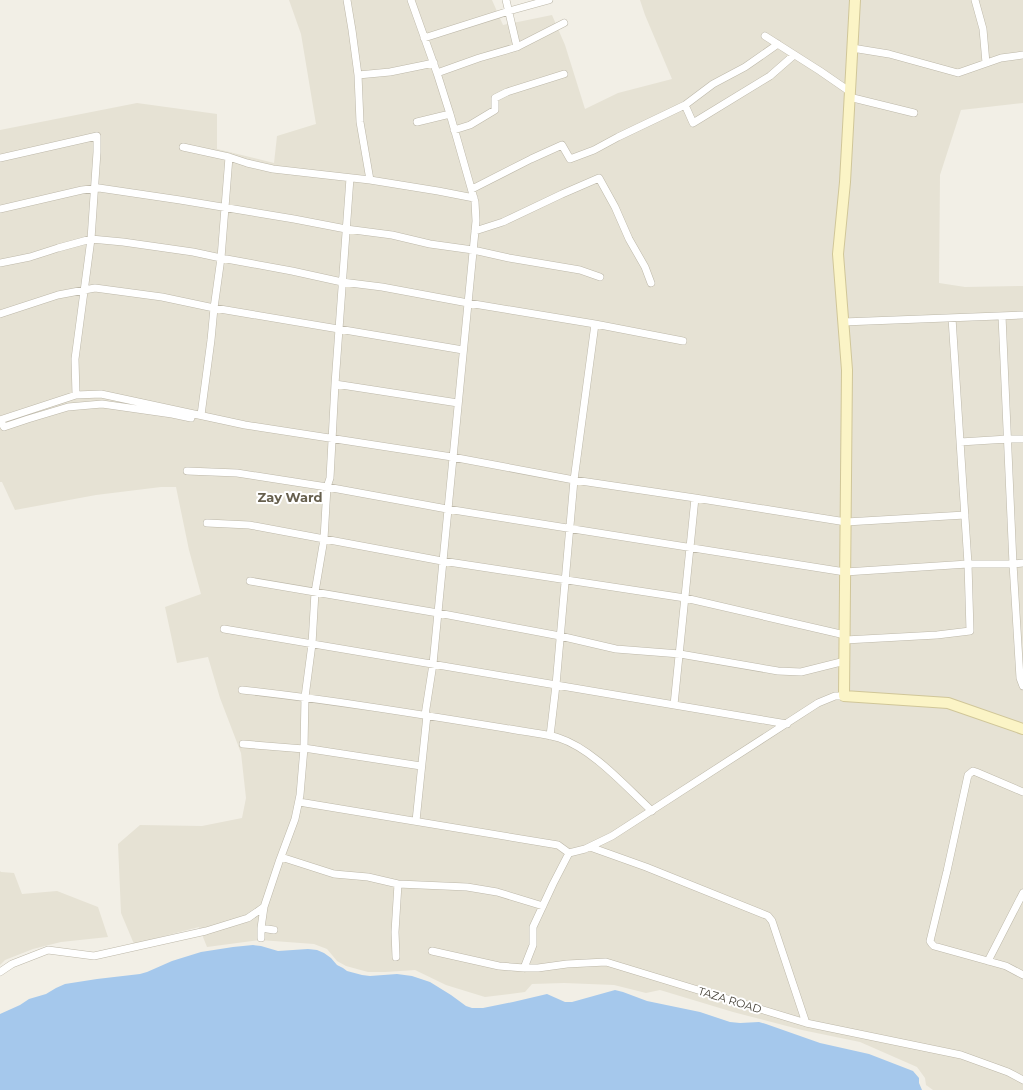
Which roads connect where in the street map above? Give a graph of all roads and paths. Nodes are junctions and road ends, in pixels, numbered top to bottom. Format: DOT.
graph roads {
  1 [pos="347,0"];
  2 [pos="411,0"];
  3 [pos="506,0"];
  4 [pos="549,0"];
  5 [pos="855,0"];
  6 [pos="975,0"];
  7 [pos="509,11"];
  8 [pos="564,23"];
  9 [pos="765,36"];
  10 [pos="424,38"];
  11 [pos="778,44"];
  12 [pos="517,47"];
  13 [pos="852,48"];
  14 [pos="794,55"];
  15 [pos="1023,55"];
  16 [pos="434,63"];
  17 [pos="986,63"];
  18 [pos="438,73"];
  19 [pos="564,74"];
  20 [pos="358,75"];
  21 [pos="849,94"];
  22 [pos="685,106"];
  23 [pos="914,113"];
  24 [pos="450,114"];
  25 [pos="417,122"];
  26 [pos="454,130"];
  27 [pos="183,147"];
  28 [pos="229,157"];
  29 [pos="0,158"];
  30 [pos="350,178"];
  31 [pos="370,180"];
  32 [pos="95,188"];
  33 [pos="472,189"];
  34 [pos="474,198"];
  35 [pos="224,208"];
  36 [pos="0,209"];
  37 [pos="346,229"];
  38 [pos="475,231"];
  39 [pos="91,239"];
  40 [pos="473,250"];
  41 [pos="221,258"];
  42 [pos="0,263"];
  43 [pos="600,277"];
  44 [pos="342,282"];
  45 [pos="651,283"];
  46 [pos="83,290"];
  47 [pos="468,303"];
  48 [pos="214,308"];
  49 [pos="0,314"];
  50 [pos="1023,315"];
  51 [pos="1002,316"];
  52 [pos="952,318"];
  53 [pos="843,322"];
  54 [pos="595,324"];
  55 [pos="339,329"];
  56 [pos="683,341"];
  57 [pos="463,350"];
  58 [pos="335,384"];
  59 [pos="76,395"];
  60 [pos="458,403"];
  61 [pos="192,413"];
  62 [pos="201,415"];
  63 [pos="332,438"];
  64 [pos="1008,439"];
  65 [pos="1023,439"];
  66 [pos="960,442"];
  67 [pos="452,457"];
  68 [pos="187,471"];
  69 [pos="574,480"];
  70 [pos="327,487"];
  71 [pos="695,498"];
  72 [pos="447,509"];
  73 [pos="965,515"];
  74 [pos="846,522"];
  75 [pos="207,523"];
  76 [pos="570,529"];
  77 [pos="324,539"];
  78 [pos="690,548"];
  79 [pos="442,561"];
  80 [pos="1023,563"];
  81 [pos="968,564"];
  82 [pos="1013,564"];
  83 [pos="845,572"];
  84 [pos="566,580"];
  85 [pos="250,581"];
  86 [pos="315,592"];
  87 [pos="685,598"];
  88 [pos="438,613"];
  89 [pos="224,629"];
  90 [pos="560,636"];
  91 [pos="845,637"];
  92 [pos="312,644"];
  93 [pos="680,654"];
  94 [pos="845,661"];
  95 [pos="432,664"];
  96 [pos="556,685"];
  97 [pos="1023,686"];
  98 [pos="242,690"];
  99 [pos="844,696"];
  100 [pos="305,697"];
  101 [pos="674,705"];
  102 [pos="425,715"];
  103 [pos="786,724"];
  104 [pos="1023,730"];
  105 [pos="550,736"];
  106 [pos="243,744"];
  107 [pos="304,749"];
  108 [pos="421,766"];
  109 [pos="1023,792"];
  110 [pos="299,802"];
  111 [pos="652,811"];
  112 [pos="416,821"];
  113 [pos="590,847"];
  114 [pos="569,852"];
  115 [pos="281,857"];
  116 [pos="398,884"];
  117 [pos="1023,893"];
  118 [pos="543,906"];
  119 [pos="264,907"];
  120 [pos="261,928"];
  121 [pos="274,930"];
  122 [pos="261,938"];
  123 [pos="432,951"];
  124 [pos="396,958"];
  125 [pos="988,961"];
  126 [pos="524,968"];
  127 [pos="0,972"];
  128 [pos="1023,974"];
  129 [pos="806,1023"];
  130 [pos="1023,1080"];
  1 -- 20 [label="street"];
  2 -- 10 [label="street"];
  3 -- 7 [label="street"];
  4 -- 7 [label="street"];
  5 -- 13 [label="street"];
  6 -- 17 [label="street"];
  7 -- 10 [label="street"];
  7 -- 12 [label="street"];
  8 -- 12 [label="street"];
  9 -- 11 [label="street"];
  10 -- 16 [label="street"];
  11 -- 14 [label="street"];
  11 -- 22 [label="street"];
  12 -- 18 [label="street"];
  13 -- 17 [label="street"];
  13 -- 21 [label="street"];
  14 -- 21 [label="street"];
  14 -- 22 [label="street"];
  15 -- 17 [label="street"];
  16 -- 18 [label="street"];
  16 -- 20 [label="street"];
  18 -- 24 [label="street"];
  19 -- 26 [label="street"];
  20 -- 31 [label="street"];
  21 -- 23 [label="street"];
  21 -- 53 [label="street"];
  22 -- 33 [label="street"];
  24 -- 25 [label="street"];
  24 -- 26 [label="street"];
  26 -- 33 [label="street"];
  27 -- 28 [label="street"];
  28 -- 30 [label="street"];
  28 -- 35 [label="street"];
  29 -- 32 [label="street"];
  30 -- 31 [label="street"];
  30 -- 37 [label="street"];
  31 -- 34 [label="street"];
  32 -- 35 [label="street"];
  32 -- 36 [label="street"];
  32 -- 39 [label="street"];
  33 -- 34 [label="street"];
  34 -- 38 [label="street"];
  35 -- 37 [label="street"];
  35 -- 41 [label="street"];
  37 -- 40 [label="street"];
  37 -- 44 [label="street"];
  38 -- 40 [label="street"];
  38 -- 45 [label="street"];
  39 -- 41 [label="street"];
  39 -- 42 [label="street"];
  39 -- 46 [label="street"];
  40 -- 43 [label="street"];
  40 -- 47 [label="street"];
  41 -- 44 [label="street"];
  41 -- 48 [label="street"];
  44 -- 47 [label="street"];
  44 -- 55 [label="street"];
  46 -- 48 [label="street"];
  46 -- 49 [label="street"];
  46 -- 59 [label="street"];
  47 -- 54 [label="street"];
  47 -- 57 [label="street"];
  48 -- 55 [label="street"];
  48 -- 62 [label="street"];
  50 -- 51 [label="street"];
  51 -- 52 [label="street"];
  51 -- 64 [label="street"];
  52 -- 53 [label="street"];
  52 -- 66 [label="street"];
  53 -- 74 [label="street"];
  54 -- 56 [label="street"];
  54 -- 69 [label="street"];
  55 -- 57 [label="street"];
  55 -- 58 [label="street"];
  57 -- 60 [label="street"];
  58 -- 60 [label="street"];
  58 -- 63 [label="street"];
  59 -- 61 [label="street"];
  59 -- 61 [label="street"];
  60 -- 67 [label="street"];
  61 -- 62 [label="street"];
  62 -- 63 [label="street"];
  63 -- 67 [label="street"];
  63 -- 70 [label="street"];
  64 -- 65 [label="street"];
  64 -- 66 [label="street"];
  64 -- 82 [label="street"];
  66 -- 73 [label="street"];
  67 -- 69 [label="street"];
  67 -- 72 [label="street"];
  68 -- 70 [label="street"];
  69 -- 71 [label="street"];
  69 -- 76 [label="street"];
  70 -- 72 [label="street"];
  70 -- 77 [label="street"];
  71 -- 74 [label="street"];
  71 -- 78 [label="street"];
  72 -- 76 [label="street"];
  72 -- 79 [label="street"];
  73 -- 74 [label="street"];
  73 -- 81 [label="street"];
  74 -- 83 [label="street"];
  75 -- 77 [label="street"];
  76 -- 78 [label="street"];
  76 -- 84 [label="street"];
  77 -- 79 [label="street"];
  77 -- 86 [label="street"];
  78 -- 83 [label="street"];
  78 -- 87 [label="street"];
  79 -- 84 [label="street"];
  79 -- 88 [label="street"];
  80 -- 82 [label="street"];
  81 -- 82 [label="street"];
  81 -- 83 [label="street"];
  81 -- 91 [label="street"];
  82 -- 97 [label="street"];
  83 -- 91 [label="street"];
  84 -- 87 [label="street"];
  84 -- 90 [label="street"];
  85 -- 86 [label="street"];
  86 -- 88 [label="street"];
  86 -- 92 [label="street"];
  87 -- 91 [label="street"];
  87 -- 93 [label="street"];
  88 -- 90 [label="street"];
  88 -- 95 [label="street"];
  89 -- 92 [label="street"];
  90 -- 93 [label="street"];
  90 -- 96 [label="street"];
  91 -- 94 [label="street"];
  92 -- 95 [label="street"];
  92 -- 100 [label="street"];
  93 -- 94 [label="street"];
  93 -- 101 [label="street"];
  94 -- 99 [label="street"];
  95 -- 96 [label="street"];
  95 -- 102 [label="street"];
  96 -- 101 [label="street"];
  96 -- 105 [label="street"];
  98 -- 100 [label="street"];
  99 -- 103 [label="street"];
  99 -- 104 [label="street"];
  100 -- 102 [label="street"];
  100 -- 107 [label="street"];
  101 -- 103 [label="street"];
  102 -- 105 [label="street"];
  102 -- 108 [label="street"];
  103 -- 111 [label="street"];
  105 -- 111 [label="street"];
  106 -- 107 [label="street"];
  107 -- 108 [label="street"];
  107 -- 110 [label="street"];
  108 -- 112 [label="street"];
  109 -- 125 [label="street"];
  110 -- 112 [label="street"];
  110 -- 115 [label="street"];
  111 -- 113 [label="street"];
  112 -- 114 [label="street"];
  113 -- 114 [label="street"];
  113 -- 129 [label="street"];
  114 -- 118 [label="street"];
  115 -- 116 [label="street"];
  115 -- 119 [label="street"];
  116 -- 118 [label="street"];
  116 -- 124 [label="street"];
  117 -- 125 [label="street"];
  118 -- 126 [label="street"];
  119 -- 120 [label="street"];
  119 -- 127 [label="street"];
  120 -- 121 [label="street"];
  120 -- 122 [label="street"];
  123 -- 126 [label="street, TAZA ROAD"];
  125 -- 128 [label="street"];
  126 -- 129 [label="street, TAZA ROAD"];
  129 -- 130 [label="street, TAZA ROAD"];
}
